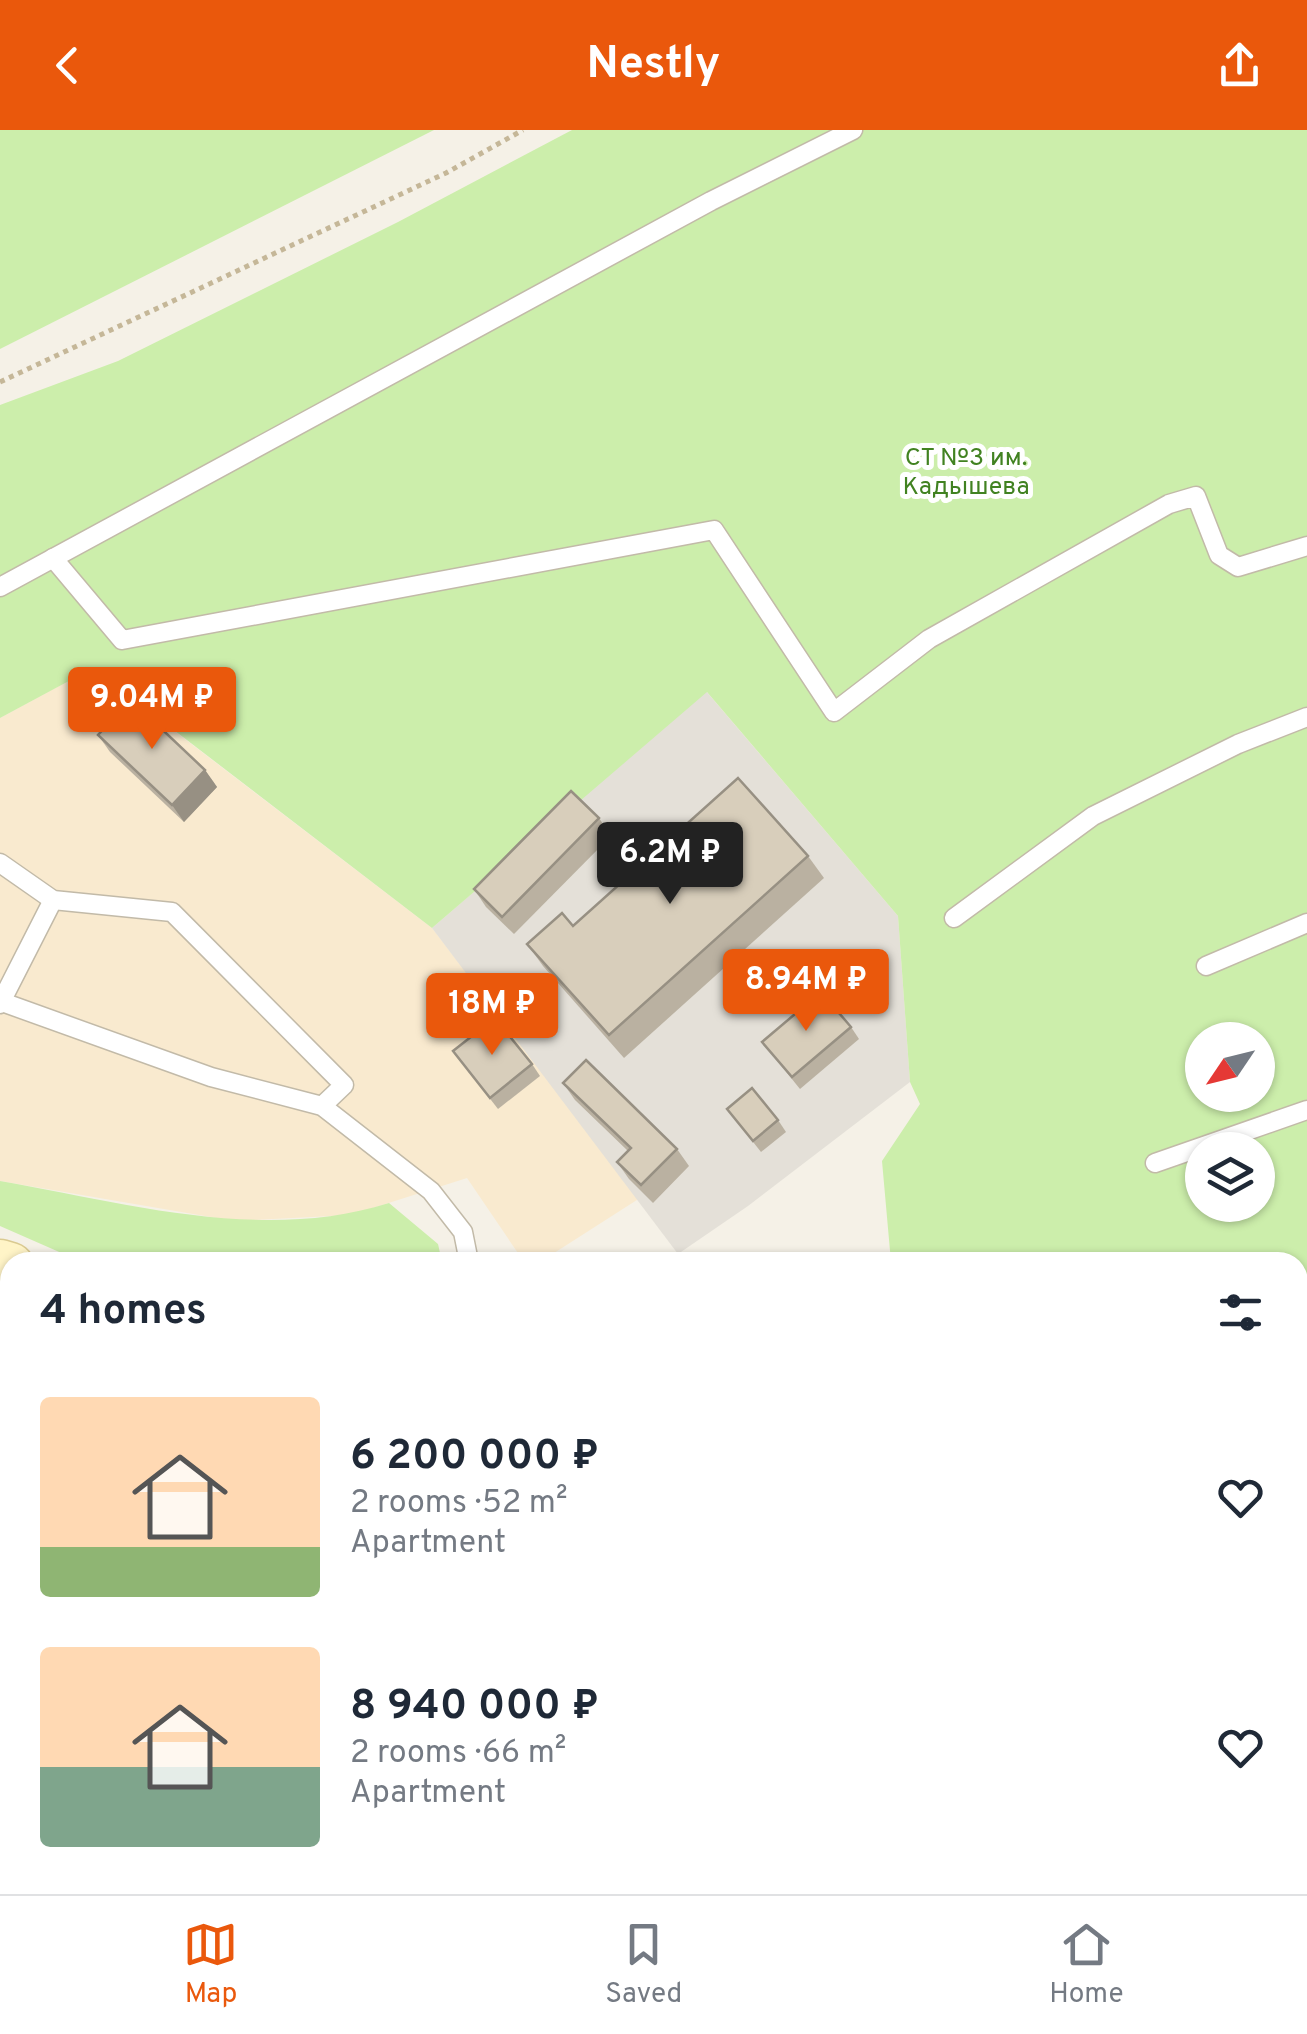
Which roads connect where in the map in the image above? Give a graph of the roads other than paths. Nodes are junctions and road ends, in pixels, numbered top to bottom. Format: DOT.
graph roads {
  1 [pos="853,130"];
  2 [pos="1307,546"];
  3 [pos="53,558"];
  4 [pos="0,586"];
  5 [pos="1307,717"];
  6 [pos="0,863"];
  7 [pos="52,900"];
  8 [pos="954,918"];
  9 [pos="1307,922"];
  10 [pos="1206,966"];
  11 [pos="1,1003"];
  12 [pos="322,1106"];
  13 [pos="1307,1110"];
  14 [pos="1155,1163"];
  15 [pos="468,1252"];
  1 -- 3 [label="lane"];
  2 -- 3 [label="lane"];
  3 -- 4 [label="lane"];
  5 -- 8 [label="lane"];
  6 -- 7 [label="lane"];
  7 -- 11 [label="lane"];
  7 -- 12 [label="lane"];
  9 -- 10 [label="lane"];
  11 -- 12 [label="lane"];
  12 -- 15 [label="lane"];
  13 -- 14 [label="lane"];
}
